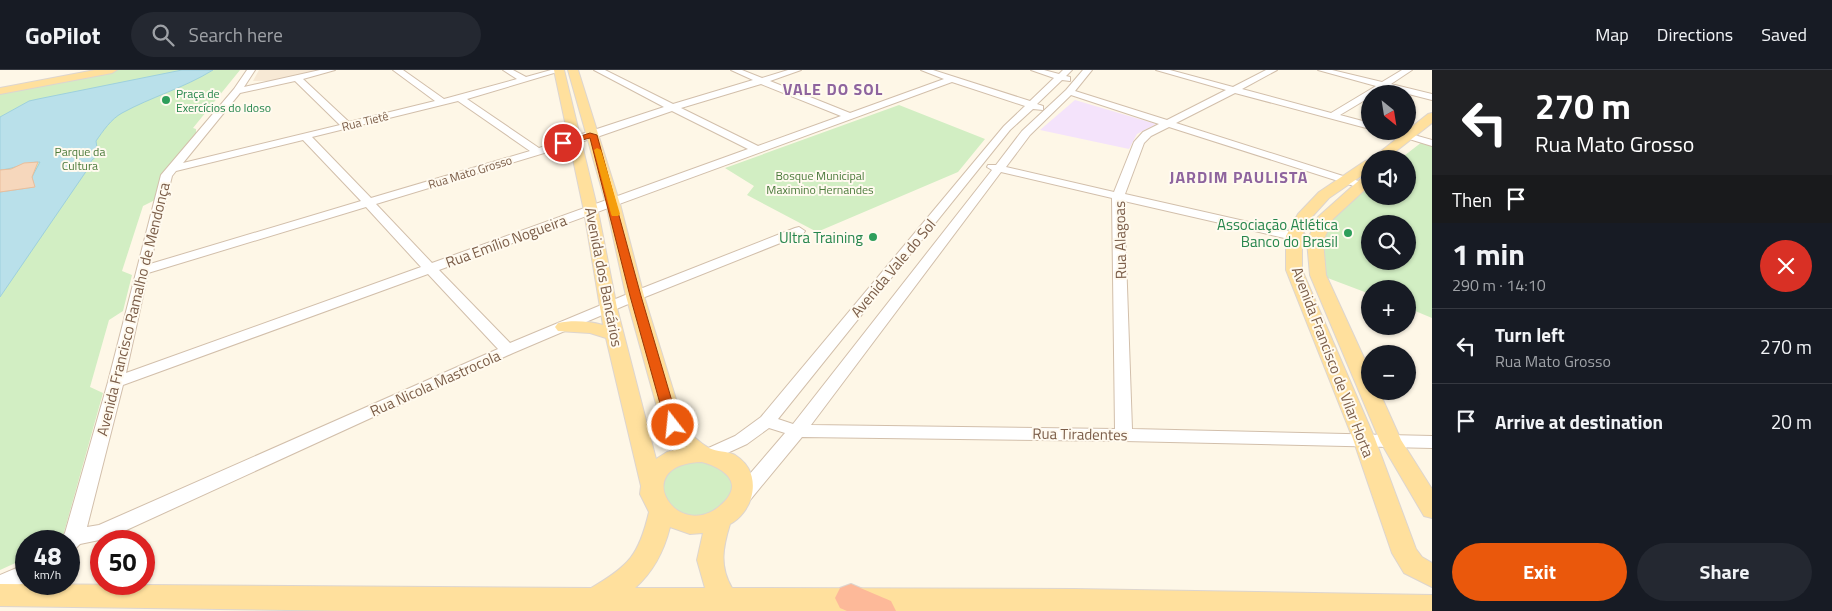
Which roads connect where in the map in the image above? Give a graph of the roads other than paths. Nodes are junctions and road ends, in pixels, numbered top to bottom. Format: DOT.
graph roads {
  1 [pos="89,70"];
  2 [pos="112,70"];
  3 [pos="251,70"];
  4 [pos="331,70"];
  5 [pos="397,70"];
  6 [pos="507,70"];
  7 [pos="559,70"];
  8 [pos="573,70"];
  9 [pos="598,70"];
  10 [pos="735,70"];
  11 [pos="797,70"];
  12 [pos="925,70"];
  13 [pos="1035,70"];
  14 [pos="1088,70"];
  15 [pos="1160,70"];
  16 [pos="1273,70"];
  17 [pos="1322,70"];
  18 [pos="1408,70"];
  19 [pos="1064,74"];
  20 [pos="297,78"];
  21 [pos="952,79"];
  22 [pos="525,80"];
  23 [pos="761,81"];
  24 [pos="1078,82"];
  25 [pos="1383,85"];
  26 [pos="0,87"];
  27 [pos="1234,90"];
  28 [pos="0,91"];
  29 [pos="237,91"];
  30 [pos="1069,92"];
  31 [pos="1416,94"];
  32 [pos="460,98"];
  33 [pos="1361,98"];
  34 [pos="1432,98"];
  35 [pos="442,102"];
  36 [pos="1032,105"];
  37 [pos="673,107"];
  38 [pos="1048,110"];
  39 [pos="849,116"];
  40 [pos="1332,116"];
  41 [pos="1432,117"];
  42 [pos="1167,123"];
  43 [pos="1361,124"];
  44 [pos="347,126"];
  45 [pos="1416,129"];
  46 [pos="593,135"];
  47 [pos="305,136"];
  48 [pos="576,139"];
  49 [pos="1428,139"];
  50 [pos="1401,140"];
  51 [pos="756,149"];
  52 [pos="1388,150"];
  53 [pos="1410,150"];
  54 [pos="537,151"];
  55 [pos="979,164"];
  56 [pos="171,169"];
  57 [pos="1000,169"];
  58 [pos="1359,181"];
  59 [pos="1118,196"];
  60 [pos="368,203"];
  61 [pos="612,204"];
  62 [pos="591,211"];
  63 [pos="799,231"];
  64 [pos="1294,236"];
  65 [pos="1315,241"];
  66 [pos="431,268"];
  67 [pos="142,271"];
  68 [pos="884,280"];
  69 [pos="908,288"];
  70 [pos="635,296"];
  71 [pos="608,308"];
  72 [pos="1314,317"];
  73 [pos="1338,321"];
  74 [pos="564,327"];
  75 [pos="844,328"];
  76 [pos="614,334"];
  77 [pos="870,337"];
  78 [pos="508,350"];
  79 [pos="1361,372"];
  80 [pos="116,382"];
  81 [pos="1341,383"];
  82 [pos="1361,387"];
  83 [pos="1373,400"];
  84 [pos="767,421"];
  85 [pos="797,431"];
  86 [pos="1124,435"];
  87 [pos="1364,439"];
  88 [pos="1391,441"];
  89 [pos="1432,442"];
  90 [pos="706,455"];
  91 [pos="651,484"];
  92 [pos="742,495"];
  93 [pos="1432,509"];
  94 [pos="661,511"];
  95 [pos="718,520"];
  96 [pos="74,530"];
  97 [pos="80,537"];
  98 [pos="1432,576"];
  99 [pos="15,578"];
  100 [pos="0,584"];
  101 [pos="0,595"];
  102 [pos="851,598"];
  103 [pos="596,599"];
  104 [pos="724,599"];
  105 [pos="1432,607"];
  106 [pos="880,611"];
  1 -- 26 [label="main road"];
  2 -- 28 [label="main road"];
  3 -- 29 [label="street, Avenida Francisco Ramalho de Mendonça"];
  4 -- 20 [label="street"];
  5 -- 35 [label="street"];
  6 -- 22 [label="street"];
  7 -- 22 [label="street, Rua Tietê"];
  7 -- 48 [label="main road, Avenida dos Bancários"];
  8 -- 46 [label="main road, Avenida dos Bancários"];
  9 -- 37 [label="street"];
  10 -- 23 [label="street"];
  11 -- 23 [label="street, Rua Mato Grosso"];
  12 -- 21 [label="street"];
  13 -- 19 [label="street"];
  14 -- 24 [label="street, Avenida Vale do Sol"];
  15 -- 27 [label="street"];
  16 -- 27 [label="street, Rua Alagoas"];
  17 -- 25 [label="street"];
  18 -- 25 [label="street"];
  19 -- 24 [label="street"];
  19 -- 36 [label="street, Avenida Vale do Sol"];
  20 -- 29 [label="street"];
  20 -- 44 [label="street"];
  21 -- 36 [label="street"];
  21 -- 39 [label="street, Rua Emílio Nogueira"];
  22 -- 32 [label="street, Rua Tietê"];
  23 -- 37 [label="street, Rua Mato Grosso"];
  23 -- 39 [label="street"];
  24 -- 30 [label="street, Avenida Vale do Sol"];
  27 -- 40 [label="street"];
  27 -- 42 [label="street, Rua Alagoas"];
  29 -- 56 [label="street, Avenida Francisco Ramalho de Mendonça"];
  30 -- 38 [label="street, Avenida Vale do Sol"];
  30 -- 42 [label="street"];
  31 -- 34 [label="street"];
  32 -- 35 [label="street, Rua Tietê"];
  32 -- 54 [label="street"];
  33 -- 40 [label="street"];
  35 -- 44 [label="street, Rua Tietê"];
  36 -- 38 [label="street"];
  36 -- 55 [label="street, Avenida Vale do Sol"];
  37 -- 46 [label="street, Rua Mato Grosso"];
  37 -- 51 [label="street"];
  38 -- 57 [label="street, Avenida Vale do Sol"];
  39 -- 51 [label="street, Rua Emílio Nogueira"];
  40 -- 43 [label="street"];
  41 -- 45 [label="main road"];
  42 -- 58 [label="street"];
  42 -- 59 [label="street, Rua Alagoas"];
  44 -- 47 [label="street, Rua Tietê"];
  46 -- 48 [label="street, Rua Mato Grosso"];
  46 -- 61 [label="main road, Avenida dos Bancários"];
  47 -- 56 [label="street, Rua Tietê"];
  47 -- 60 [label="street"];
  48 -- 54 [label="street, Rua Mato Grosso"];
  48 -- 62 [label="main road, Avenida dos Bancários"];
  49 -- 53 [label="main road"];
  50 -- 52 [label="main road"];
  51 -- 61 [label="street, Rua Emílio Nogueira"];
  54 -- 60 [label="street, Rua Mato Grosso"];
  55 -- 57 [label="street"];
  55 -- 68 [label="street, Avenida Vale do Sol"];
  56 -- 67 [label="street, Avenida Francisco Ramalho de Mendonça"];
  57 -- 59 [label="street"];
  57 -- 69 [label="street, Avenida Vale do Sol"];
  58 -- 64 [label="main road, Avenida Francisco de Vilar Horta"];
  58 -- 65 [label="main road, Avenida Francisco de Vilar Horta"];
  59 -- 64 [label="street"];
  59 -- 86 [label="street, Rua Alagoas"];
  60 -- 66 [label="street"];
  60 -- 67 [label="street, Rua Mato Grosso"];
  61 -- 62 [label="street, Rua Emílio Nogueira"];
  61 -- 70 [label="main road, Avenida dos Bancários"];
  62 -- 66 [label="street, Rua Emílio Nogueira"];
  62 -- 71 [label="main road, Avenida dos Bancários"];
  63 -- 70 [label="street, Rua Nicola Mastrocola"];
  64 -- 65 [label="street"];
  64 -- 72 [label="main road, Avenida Francisco de Vilar Horta"];
  65 -- 73 [label="main road, Avenida Francisco de Vilar Horta"];
  66 -- 78 [label="street"];
  66 -- 80 [label="street, Rua Emílio Nogueira"];
  67 -- 80 [label="street, Avenida Francisco Ramalho de Mendonça"];
  68 -- 69 [label="street"];
  68 -- 75 [label="street, Avenida Vale do Sol"];
  69 -- 77 [label="street, Avenida Vale do Sol"];
  70 -- 71 [label="street, Rua Nicola Mastrocola"];
  70 -- 90 [label="main road, Avenida dos Bancários"];
  71 -- 74 [label="street, Rua Nicola Mastrocola"];
  71 -- 76 [label="main road, Avenida dos Bancários"];
  72 -- 73 [label="main road"];
  72 -- 81 [label="main road, Avenida Francisco de Vilar Horta"];
  73 -- 79 [label="main road, Avenida Francisco de Vilar Horta"];
  74 -- 76 [label="main road"];
  74 -- 78 [label="street, Rua Nicola Mastrocola"];
  75 -- 77 [label="street"];
  75 -- 84 [label="street, Avenida Vale do Sol"];
  76 -- 91 [label="main road, Avenida dos Bancários"];
  77 -- 85 [label="street, Avenida Vale do Sol"];
  78 -- 97 [label="street, Rua Nicola Mastrocola"];
  80 -- 96 [label="street, Avenida Francisco Ramalho de Mendonça"];
  81 -- 82 [label="main road"];
  81 -- 87 [label="main road, Avenida Francisco de Vilar Horta"];
  83 -- 88 [label="main road, Avenida Francisco de Vilar Horta"];
  84 -- 85 [label="street, Rua Tiradentes"];
  84 -- 90 [label="street, Avenida Vale do Sol"];
  85 -- 86 [label="street, Rua Tiradentes"];
  85 -- 92 [label="street, Avenida Vale do Sol"];
  86 -- 87 [label="street, Rua Tiradentes"];
  87 -- 88 [label="street, Rua Tiradentes"];
  87 -- 98 [label="main road, Avenida Francisco de Vilar Horta"];
  88 -- 89 [label="street"];
  88 -- 93 [label="main road, Avenida Francisco de Vilar Horta"];
  90 -- 91 [label="main road"];
  90 -- 92 [label="main road"];
  91 -- 94 [label="main road"];
  92 -- 95 [label="main road"];
  94 -- 95 [label="main road"];
  94 -- 103 [label="main road"];
  95 -- 104 [label="main road"];
  99 -- 100 [label="street"];
  101 -- 103 [label="main road"];
  102 -- 104 [label="main road"];
  102 -- 105 [label="main road"];
  102 -- 106 [label="highway"];
  103 -- 104 [label="main road"];
}
